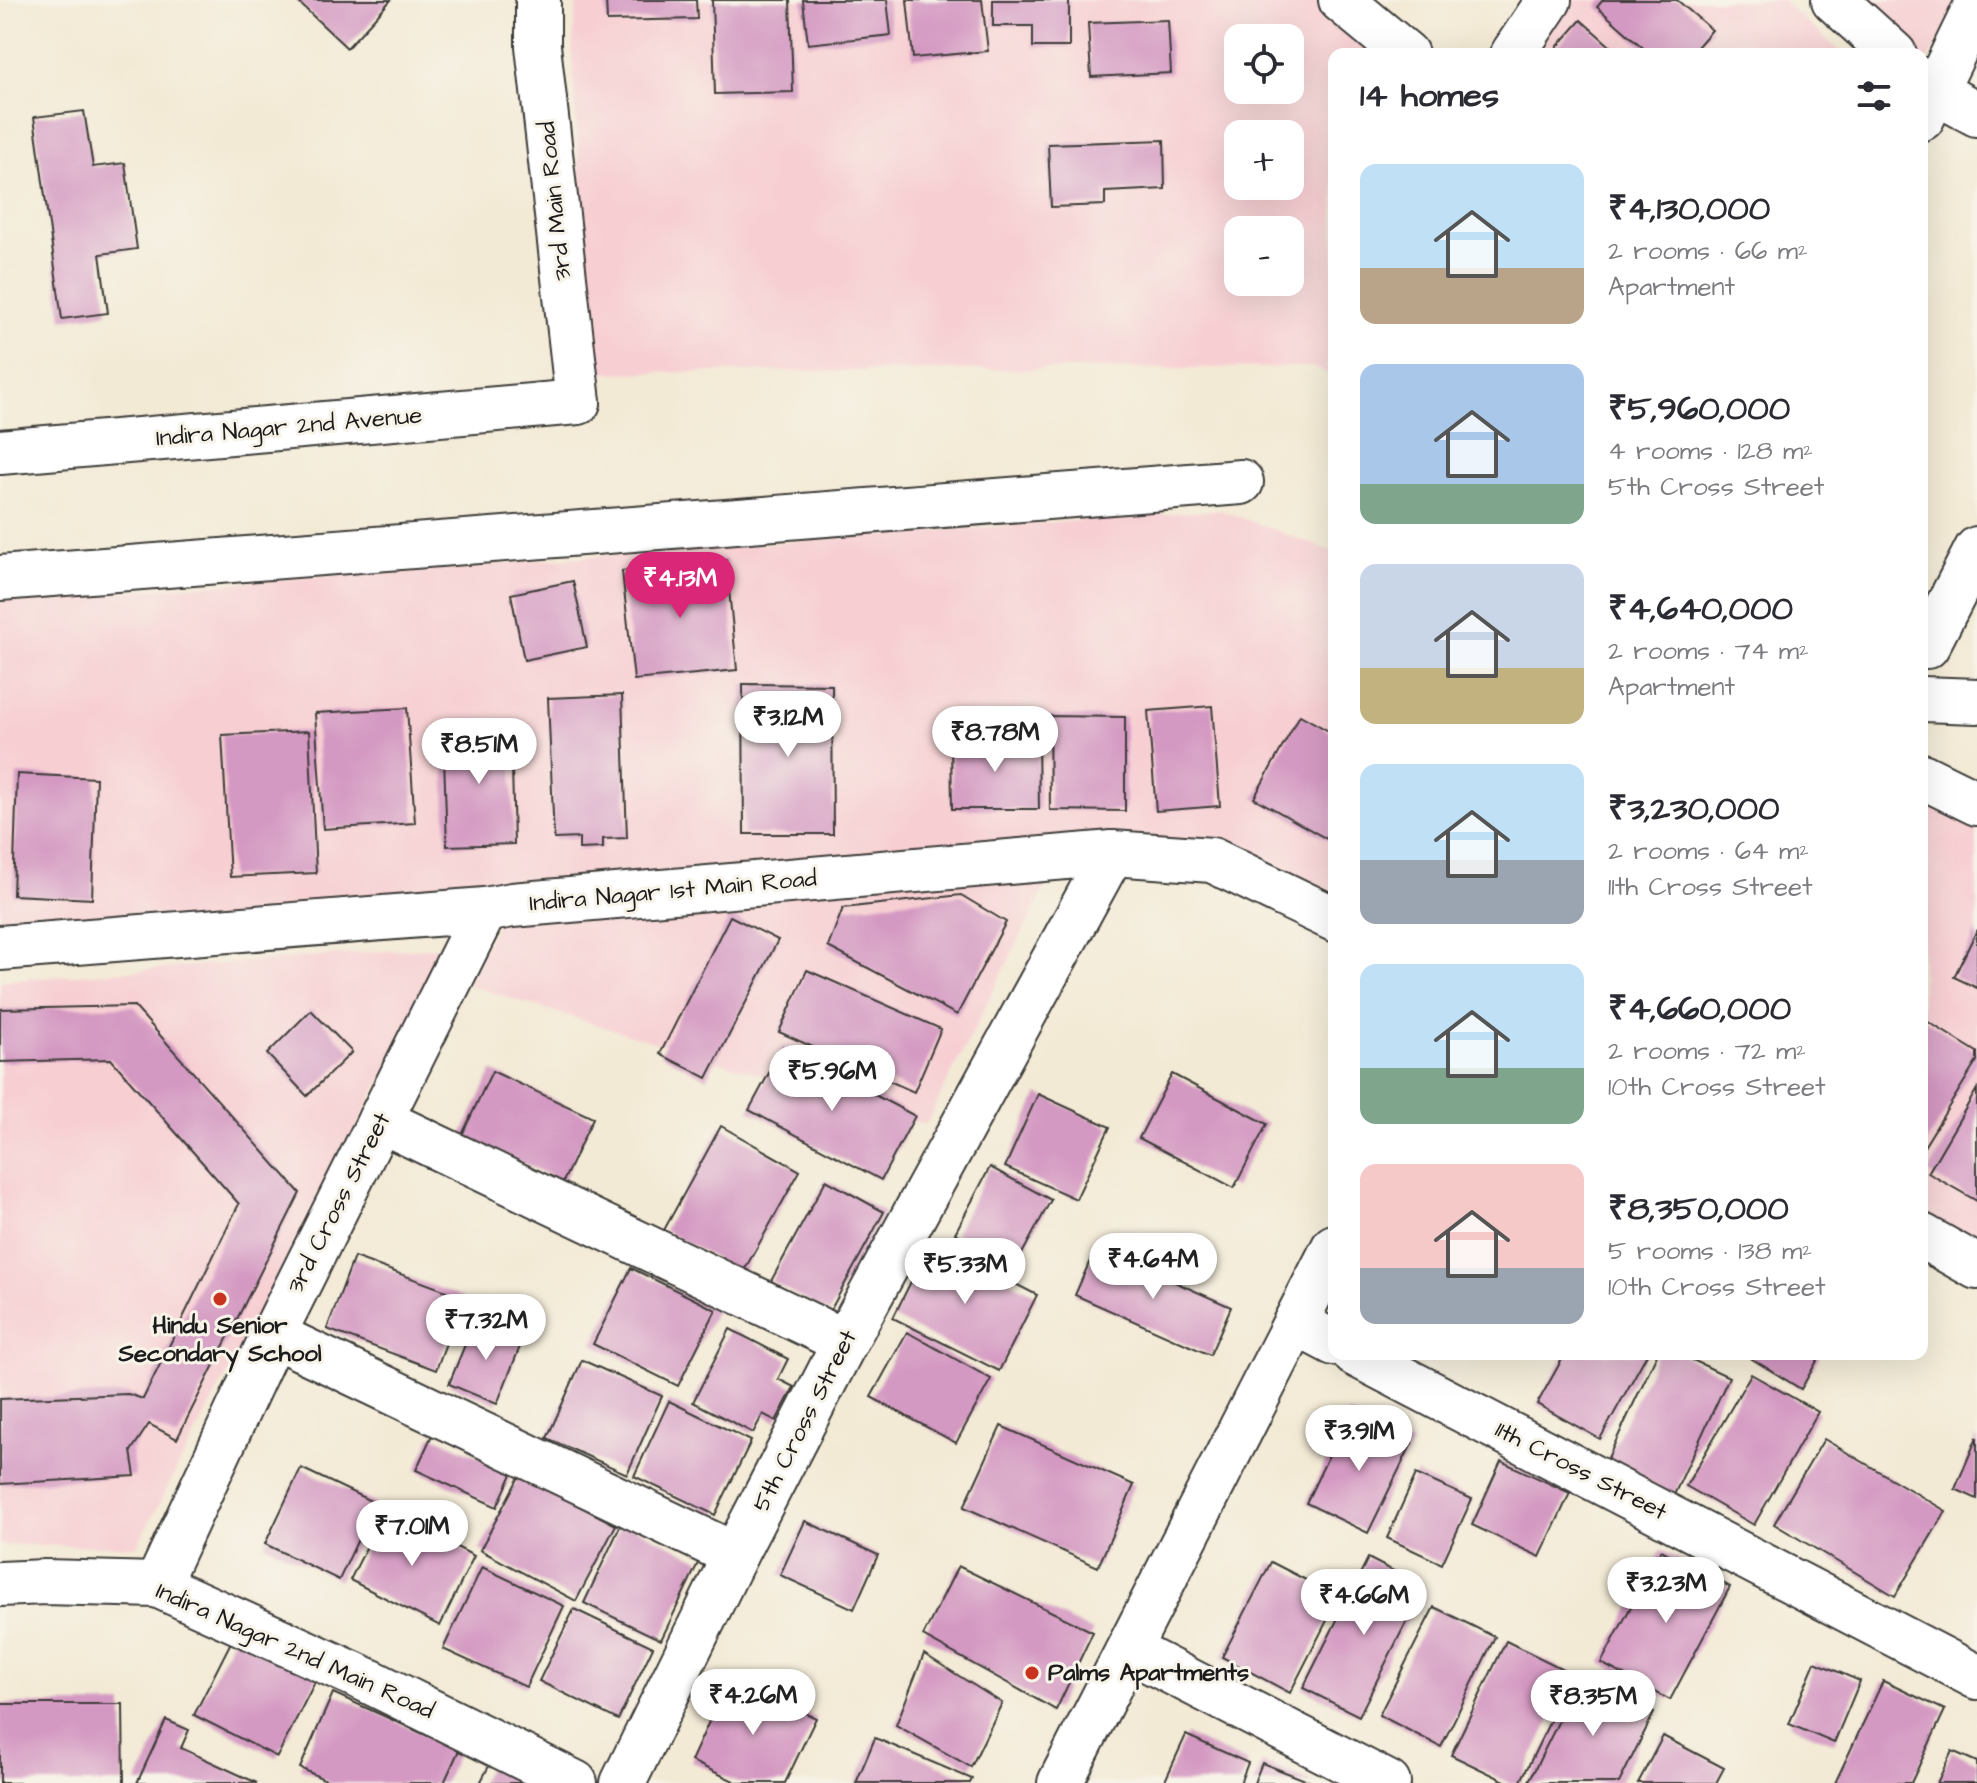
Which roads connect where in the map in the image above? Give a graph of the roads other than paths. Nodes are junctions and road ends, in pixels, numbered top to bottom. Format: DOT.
graph roads {
  1 [pos="538,0"];
  2 [pos="1341,0"];
  3 [pos="1549,0"];
  4 [pos="1834,0"];
  5 [pos="1977,5"];
  6 [pos="1399,48"];
  7 [pos="1517,48"];
  8 [pos="1887,48"];
  9 [pos="1928,95"];
  10 [pos="1928,97"];
  11 [pos="1977,114"];
  12 [pos="578,402"];
  13 [pos="0,452"];
  14 [pos="1241,482"];
  15 [pos="1977,549"];
  16 [pos="0,578"];
  17 [pos="1966,597"];
  18 [pos="1928,645"];
  19 [pos="1928,699"];
  20 [pos="1977,701"];
  21 [pos="1928,779"];
  22 [pos="1977,803"];
  23 [pos="1112,853"];
  24 [pos="485,910"];
  25 [pos="1328,916"];
  26 [pos="0,948"];
  27 [pos="380,1120"];
  28 [pos="1928,1239"];
  29 [pos="1328,1259"];
  30 [pos="1977,1267"];
  31 [pos="1296,1323"];
  32 [pos="273,1335"];
  33 [pos="1328,1340"];
  34 [pos="845,1342"];
  35 [pos="1367,1360"];
  36 [pos="735,1555"];
  37 [pos="0,1584"];
  38 [pos="157,1585"];
  39 [pos="1129,1650"];
  40 [pos="1977,1677"];
  41 [pos="575,1783"];
  42 [pos="623,1783"];
  43 [pos="1060,1783"];
  44 [pos="1388,1783"];
  1 -- 12 [label="street, 3rd Main Road"];
  2 -- 6 [label="street"];
  3 -- 7 [label="street"];
  4 -- 8 [label="street"];
  5 -- 9 [label="street"];
  10 -- 11 [label="street"];
  12 -- 13 [label="street, Indira Nagar 2nd Avenue"];
  14 -- 16 [label="street"];
  15 -- 17 [label="street"];
  17 -- 18 [label="street"];
  19 -- 20 [label="street"];
  21 -- 22 [label="street"];
  23 -- 24 [label="street, Indira Nagar 1st Main Road"];
  23 -- 25 [label="street, Indira Nagar 1st Main Road"];
  23 -- 34 [label="street, 5th Cross Street"];
  24 -- 26 [label="street, Indira Nagar 1st Main Road"];
  24 -- 27 [label="street, 3rd Cross Street"];
  27 -- 32 [label="street, 3rd Cross Street"];
  27 -- 34 [label="street"];
  28 -- 30 [label="street"];
  29 -- 31 [label="street"];
  31 -- 33 [label="street"];
  31 -- 39 [label="street"];
  32 -- 36 [label="street"];
  32 -- 38 [label="street, 3rd Cross Street"];
  34 -- 36 [label="street, 5th Cross Street"];
  35 -- 40 [label="street, 11th Cross Street"];
  36 -- 42 [label="street, 5th Cross Street"];
  37 -- 38 [label="street, Indira Nagar 2nd Main Road"];
  38 -- 41 [label="street, Indira Nagar 2nd Main Road"];
  39 -- 43 [label="street"];
  39 -- 44 [label="street"];
}
